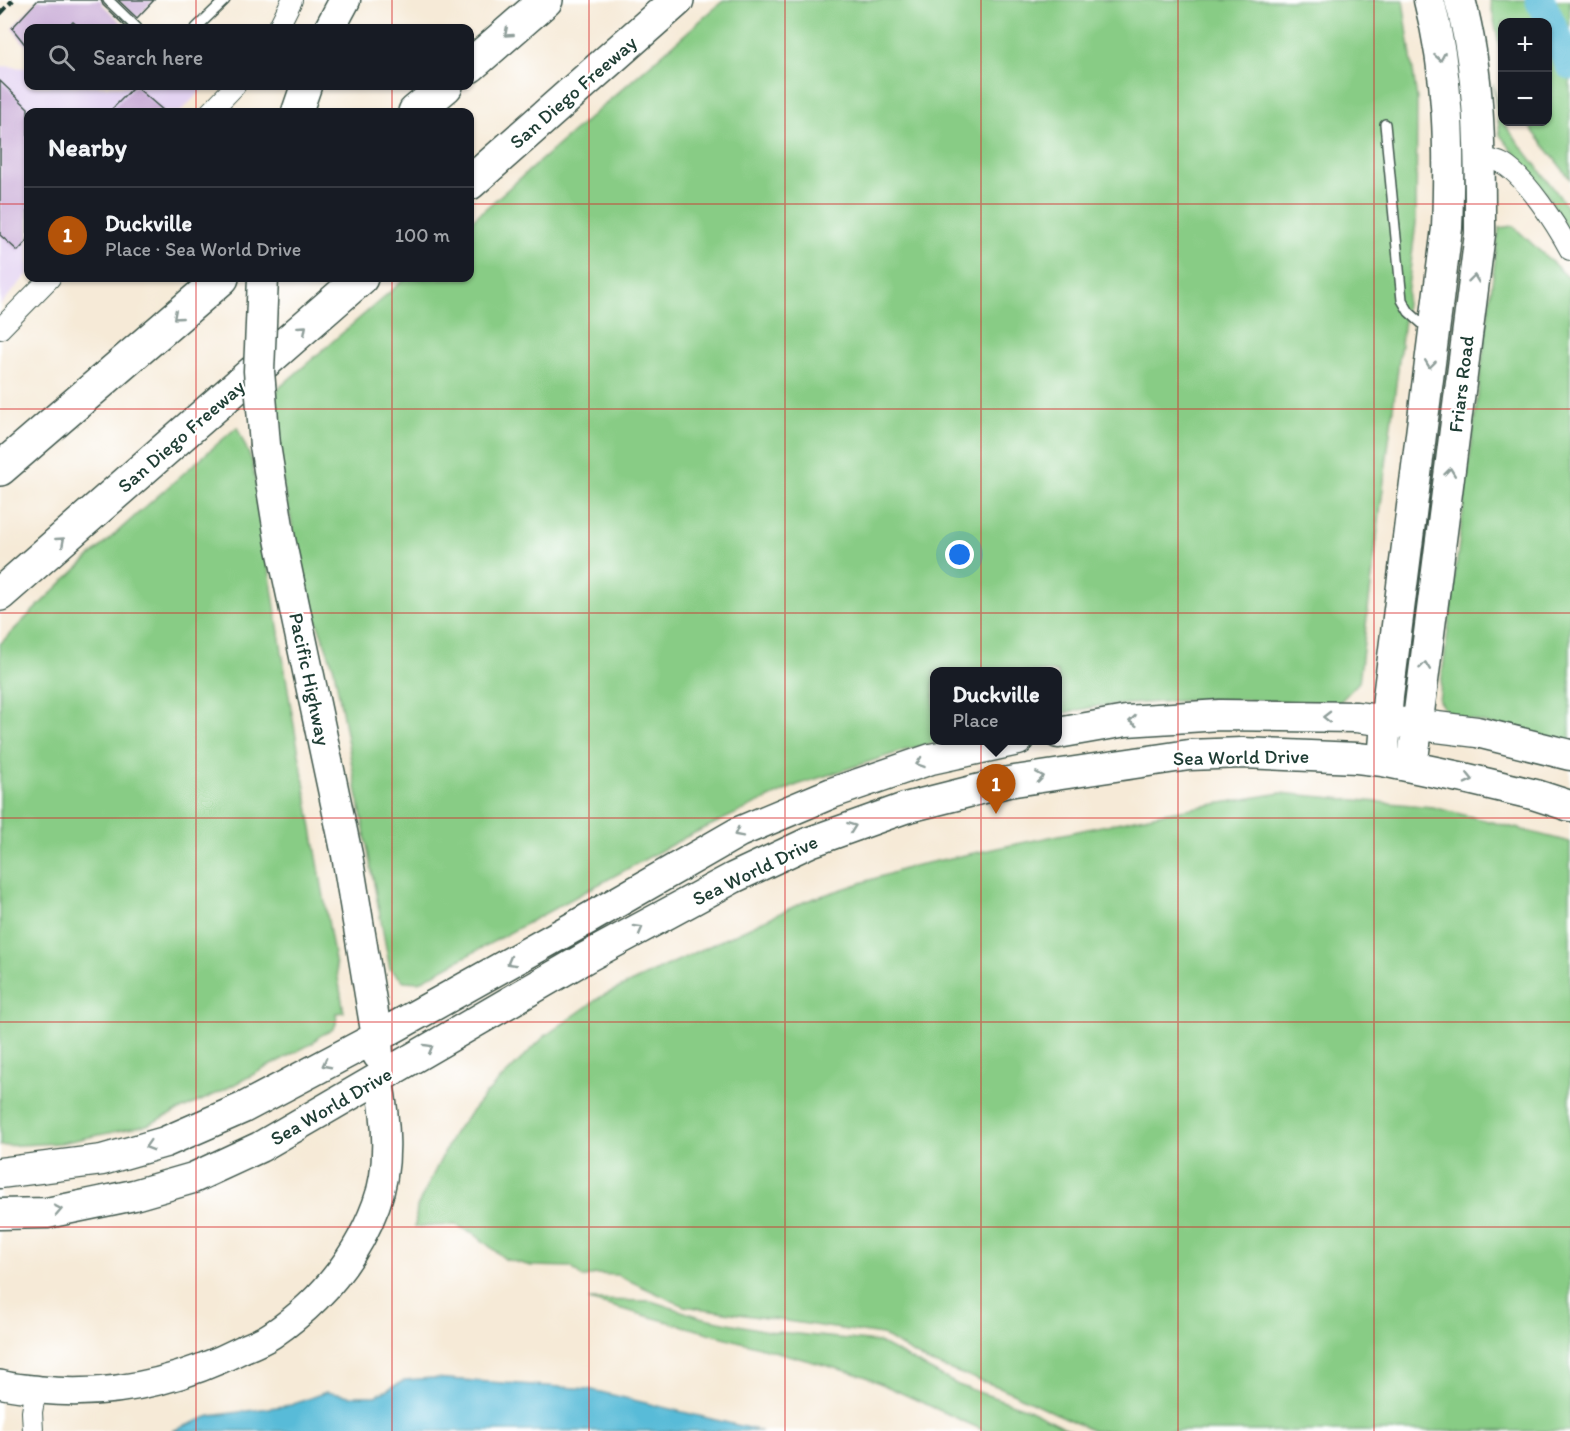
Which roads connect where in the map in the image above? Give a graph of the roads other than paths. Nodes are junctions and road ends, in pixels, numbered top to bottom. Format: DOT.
graph roads {
  1 [pos="108,0"];
  2 [pos="225,0"];
  3 [pos="292,0"];
  4 [pos="345,0"];
  5 [pos="546,0"];
  6 [pos="677,0"];
  7 [pos="689,0"];
  8 [pos="1429,0"];
  9 [pos="1461,0"];
  10 [pos="133,24"];
  11 [pos="200,24"];
  12 [pos="280,24"];
  13 [pos="332,24"];
  14 [pos="639,34"];
  15 [pos="474,63"];
  16 [pos="231,90"];
  17 [pos="305,90"];
  18 [pos="441,90"];
  19 [pos="214,108"];
  20 [pos="298,108"];
  21 [pos="420,108"];
  22 [pos="1385,124"];
  23 [pos="1480,158"];
  24 [pos="474,179"];
  25 [pos="1570,250"];
  26 [pos="46,282"];
  27 [pos="217,282"];
  28 [pos="263,282"];
  29 [pos="357,282"];
  30 [pos="0,329"];
  31 [pos="1434,334"];
  32 [pos="14,448"];
  33 [pos="0,469"];
  34 [pos="6,592"];
  35 [pos="1386,720"];
  36 [pos="1418,724"];
  37 [pos="1062,732"];
  38 [pos="998,745"];
  39 [pos="1570,755"];
  40 [pos="1383,761"];
  41 [pos="1412,767"];
  42 [pos="1570,806"];
  43 [pos="378,1037"];
  44 [pos="380,1079"];
  45 [pos="0,1173"];
  46 [pos="0,1214"];
  47 [pos="0,1384"];
  48 [pos="36,1389"];
  49 [pos="33,1431"];
  1 -- 10 [label="lane"];
  2 -- 11 [label="lane"];
  3 -- 12 [label="street"];
  4 -- 13 [label="main road"];
  5 -- 15 [label="highway, one-way"];
  6 -- 14 [label="highway, San Diego Freeway"];
  7 -- 14 [label="highway"];
  8 -- 31 [label="main road, Friars Road, one-way"];
  9 -- 23 [label="main road, Friars Road"];
  14 -- 24 [label="highway, San Diego Freeway"];
  16 -- 19 [label="street"];
  17 -- 20 [label="main road"];
  18 -- 21 [label="highway"];
  22 -- 31 [label="lane"];
  23 -- 25 [label="street"];
  36 -- 23 [label="main road, Friars Road, one-way"];
  26 -- 30 [label="street"];
  27 -- 32 [label="highway, one-way"];
  28 -- 43 [label="main road, Pacific Highway, bridge"];
  34 -- 29 [label="highway, San Diego Freeway, one-way"];
  31 -- 35 [label="main road, Friars Road, one-way"];
  32 -- 33 [label="highway"];
  35 -- 36 [label="main road, Sea World Drive"];
  35 -- 37 [label="main road, Sea World Drive, one-way"];
  35 -- 40 [label="main road, Friars Road"];
  36 -- 39 [label="main road, Sea World Drive"];
  36 -- 41 [label="main road, Friars Road"];
  38 -- 43 [label="main road, Sea World Drive, one-way"];
  40 -- 41 [label="main road, Sea World Drive"];
  44 -- 40 [label="main road, Sea World Drive, one-way"];
  41 -- 42 [label="main road, Sea World Drive, one-way"];
  43 -- 44 [label="main road, Pacific Highway"];
  43 -- 45 [label="main road, Sea World Drive, one-way"];
  46 -- 44 [label="main road, Sea World Drive, one-way"];
  44 -- 48 [label="main road"];
  47 -- 48 [label="main road"];
  48 -- 49 [label="street"];
}
